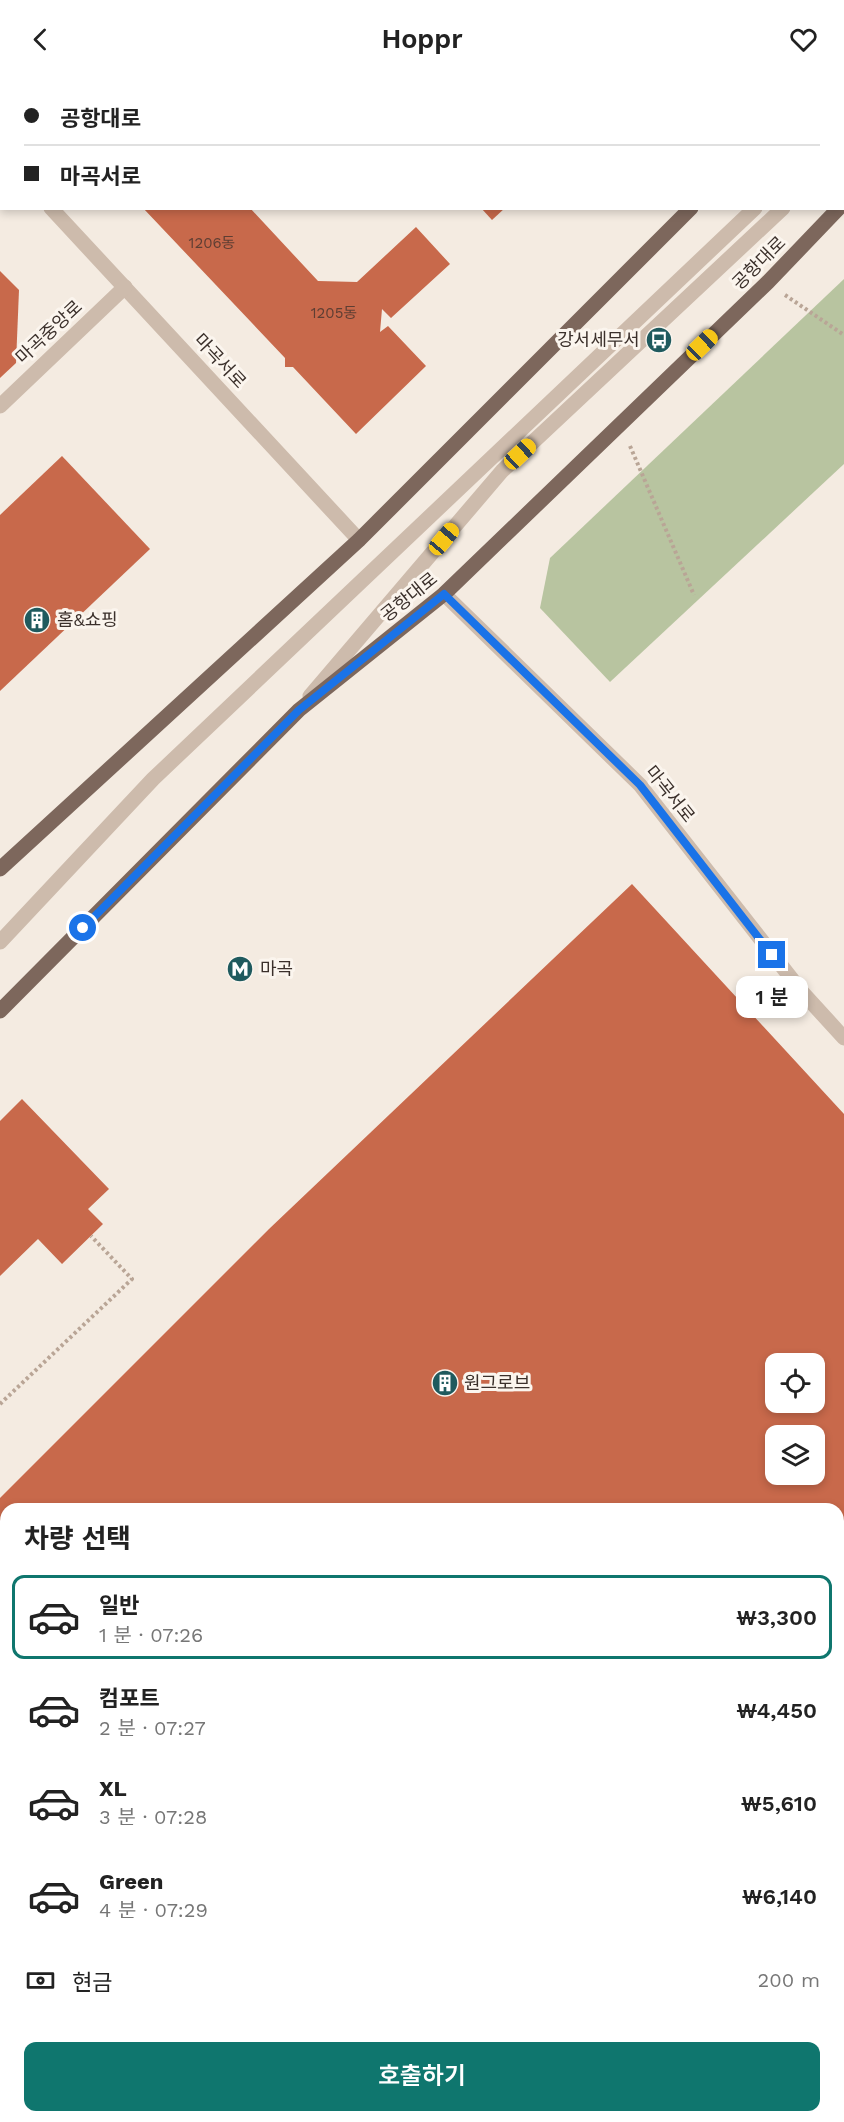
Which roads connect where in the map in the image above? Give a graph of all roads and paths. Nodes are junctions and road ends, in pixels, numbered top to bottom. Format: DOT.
graph roads {
  1 [pos="53,210"];
  2 [pos="689,210"];
  3 [pos="753,210"];
  4 [pos="781,210"];
  5 [pos="837,210"];
  6 [pos="768,282"];
  7 [pos="126,287"];
  8 [pos="844,335"];
  9 [pos="0,406"];
  10 [pos="620,423"];
  11 [pos="359,540"];
  12 [pos="444,594"];
  13 [pos="694,594"];
  14 [pos="299,710"];
  15 [pos="0,869"];
  16 [pos="0,942"];
  17 [pos="0,1011"];
  18 [pos="844,1038"];
  19 [pos="91,1236"];
  20 [pos="0,1404"];
  1 -- 7 [label="street, 마곡서로"];
  2 -- 11 [label="main road"];
  3 -- 16 [label="street"];
  4 -- 14 [label="street"];
  5 -- 6 [label="main road, 공항대로"];
  6 -- 8 [label="path"];
  6 -- 10 [label="main road, 공항대로"];
  7 -- 9 [label="street, 마곡중앙로"];
  7 -- 11 [label="street, 마곡서로"];
  10 -- 12 [label="main road, 공항대로"];
  10 -- 13 [label="path"];
  11 -- 15 [label="main road"];
  12 -- 14 [label="main road, 공항대로"];
  12 -- 18 [label="street, 마곡서로"];
  14 -- 17 [label="main road, 공항대로"];
  19 -- 20 [label="path"];
}
